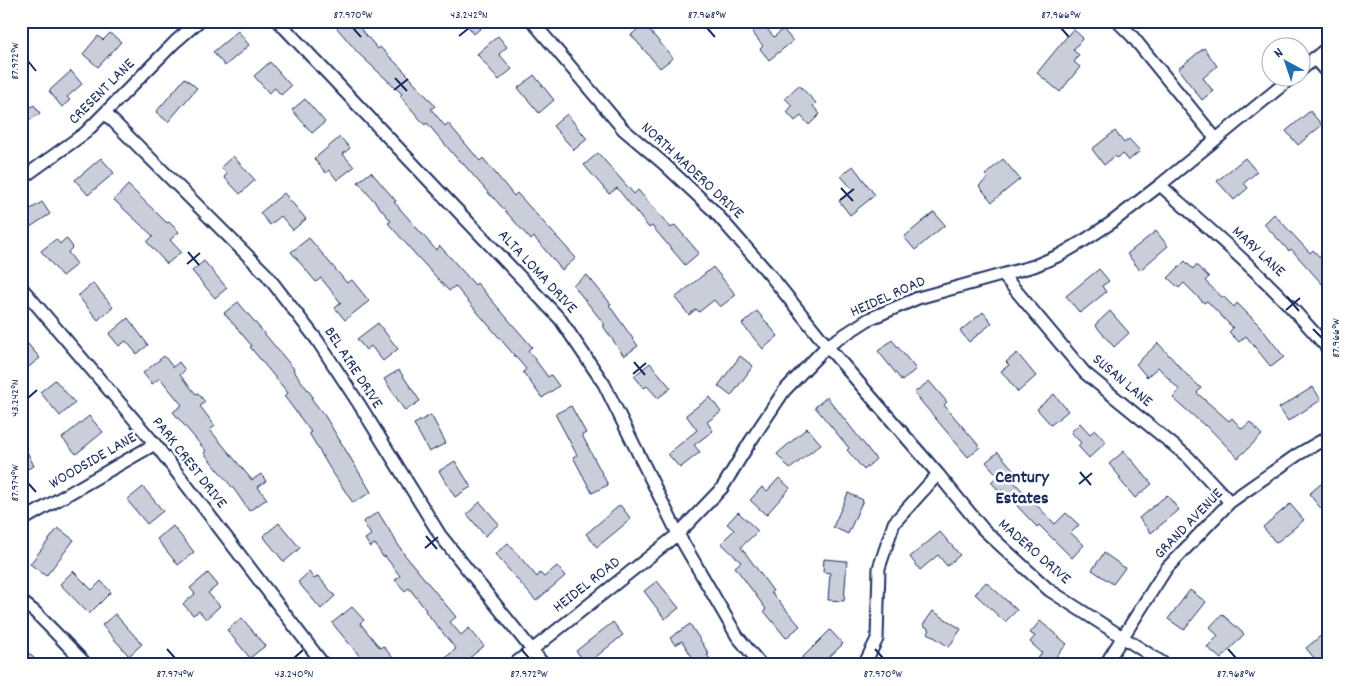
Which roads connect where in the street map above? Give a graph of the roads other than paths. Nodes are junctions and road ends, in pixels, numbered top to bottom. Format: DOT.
graph roads {
  1 [pos="199,21"];
  2 [pos="278,21"];
  3 [pos="532,21"];
  4 [pos="1117,21"];
  5 [pos="1328,47"];
  6 [pos="1314,58"];
  7 [pos="1328,74"];
  8 [pos="1279,88"];
  9 [pos="105,113"];
  10 [pos="1216,139"];
  11 [pos="21,179"];
  12 [pos="1160,184"];
  13 [pos="1003,275"];
  14 [pos="21,287"];
  15 [pos="827,346"];
  16 [pos="1328,349"];
  17 [pos="1328,437"];
  18 [pos="155,444"];
  19 [pos="938,474"];
  20 [pos="1230,502"];
  21 [pos="21,521"];
  22 [pos="678,534"];
  23 [pos="21,601"];
  24 [pos="1122,638"];
  25 [pos="532,650"];
  26 [pos="87,665"];
  27 [pos="324,665"];
  28 [pos="513,665"];
  29 [pos="544,665"];
  30 [pos="761,665"];
  31 [pos="864,665"];
  32 [pos="1105,665"];
  33 [pos="1166,665"];
  1 -- 9 [label="street, CRESENT LANE"];
  2 -- 22 [label="street, ALTA LOMA DRIVE"];
  3 -- 15 [label="street, NORTH MADERO DRIVE"];
  4 -- 10 [label="street"];
  5 -- 6 [label="street"];
  6 -- 7 [label="street"];
  8 -- 10 [label="street, HEIDEL ROAD"];
  9 -- 11 [label="street, CRESENT LANE"];
  9 -- 25 [label="street, BEL AIRE DRIVE"];
  10 -- 12 [label="street, HEIDEL ROAD"];
  12 -- 13 [label="street, HEIDEL ROAD"];
  12 -- 16 [label="street, MARY LANE"];
  13 -- 15 [label="street, HEIDEL ROAD"];
  13 -- 20 [label="street, SUSAN LANE"];
  14 -- 18 [label="street, PARK CREST DRIVE"];
  15 -- 19 [label="street, MADERO DRIVE"];
  15 -- 22 [label="street, HEIDEL ROAD"];
  17 -- 20 [label="street, GRAND AVENUE"];
  18 -- 21 [label="street, WOODSIDE LANE"];
  18 -- 27 [label="street, PARK CREST DRIVE"];
  19 -- 24 [label="street, MADERO DRIVE"];
  19 -- 31 [label="street"];
  20 -- 24 [label="street, GRAND AVENUE"];
  22 -- 25 [label="street, HEIDEL ROAD"];
  22 -- 30 [label="street, ALTA LOMA DRIVE"];
  23 -- 26 [label="street"];
  24 -- 32 [label="street, GRAND AVENUE"];
  24 -- 33 [label="street, MADERO DRIVE"];
  25 -- 28 [label="street, HEIDEL ROAD"];
  25 -- 29 [label="street, BEL AIRE DRIVE"];
}
